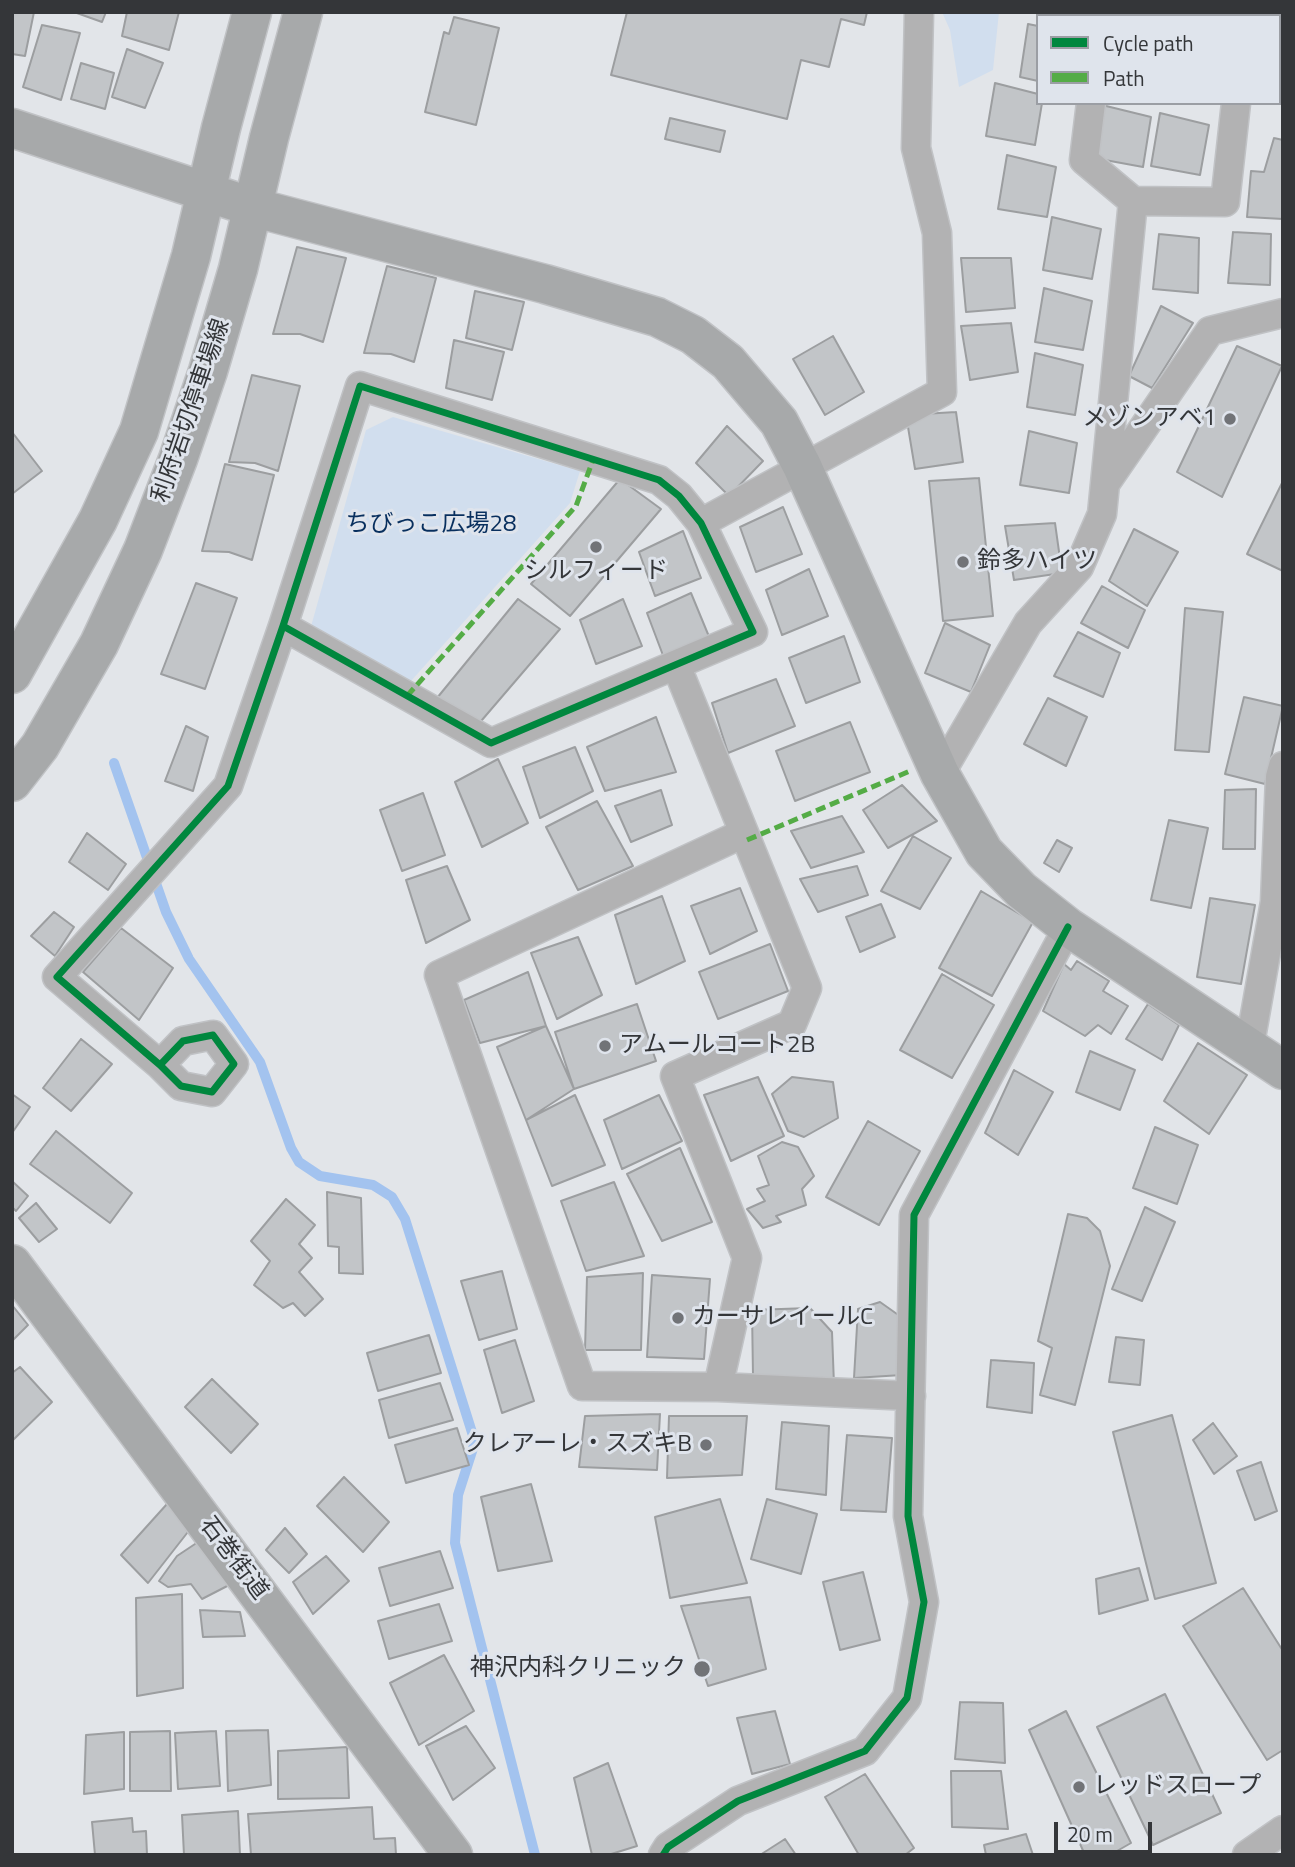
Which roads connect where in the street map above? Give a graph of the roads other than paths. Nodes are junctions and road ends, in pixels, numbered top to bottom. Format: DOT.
graph roads {
  1 [pos="252,12"];
  2 [pos="303,12"];
  3 [pos="919,12"];
  4 [pos="1091,105"];
  5 [pos="1236,105"];
  6 [pos="12,128"];
  7 [pos="206,191"];
  8 [pos="1133,201"];
  9 [pos="253,207"];
  10 [pos="1283,313"];
  11 [pos="802,466"];
  12 [pos="1105,484"];
  13 [pos="701,523"];
  14 [pos="283,626"];
  15 [pos="676,665"];
  16 [pos="12,674"];
  17 [pos="1283,766"];
  18 [pos="940,774"];
  19 [pos="12,782"];
  20 [pos="744,833"];
  21 [pos="1068,927"];
  22 [pos="1250,1049"];
  23 [pos="160,1065"];
  24 [pos="1283,1070"];
  25 [pos="12,1264"];
  26 [pos="718,1387"];
  27 [pos="911,1396"];
  28 [pos="1283,1830"];
  29 [pos="453,1855"];
  30 [pos="663,1855"];
  31 [pos="1247,1855"];
  1 -- 7 [label="street, 利府岩切停車場線"];
  2 -- 9 [label="street, 利府岩切停車場線"];
  3 -- 11 [label="street"];
  4 -- 8 [label="street"];
  5 -- 8 [label="street"];
  6 -- 7 [label="street"];
  7 -- 9 [label="street"];
  7 -- 16 [label="street, 利府岩切停車場線"];
  8 -- 12 [label="street"];
  9 -- 11 [label="street"];
  9 -- 19 [label="street, 利府岩切停車場線"];
  10 -- 12 [label="street"];
  11 -- 13 [label="street"];
  11 -- 18 [label="street"];
  12 -- 18 [label="street"];
  13 -- 14 [label="street"];
  13 -- 15 [label="street"];
  14 -- 15 [label="street"];
  14 -- 23 [label="street"];
  15 -- 20 [label="street"];
  17 -- 22 [label="street"];
  18 -- 21 [label="street"];
  20 -- 26 [label="street"];
  20 -- 26 [label="street"];
  21 -- 22 [label="street"];
  21 -- 27 [label="street"];
  22 -- 24 [label="street"];
  25 -- 29 [label="street, 石巻街道"];
  26 -- 27 [label="street"];
  27 -- 30 [label="street"];
  28 -- 31 [label="street"];
}
